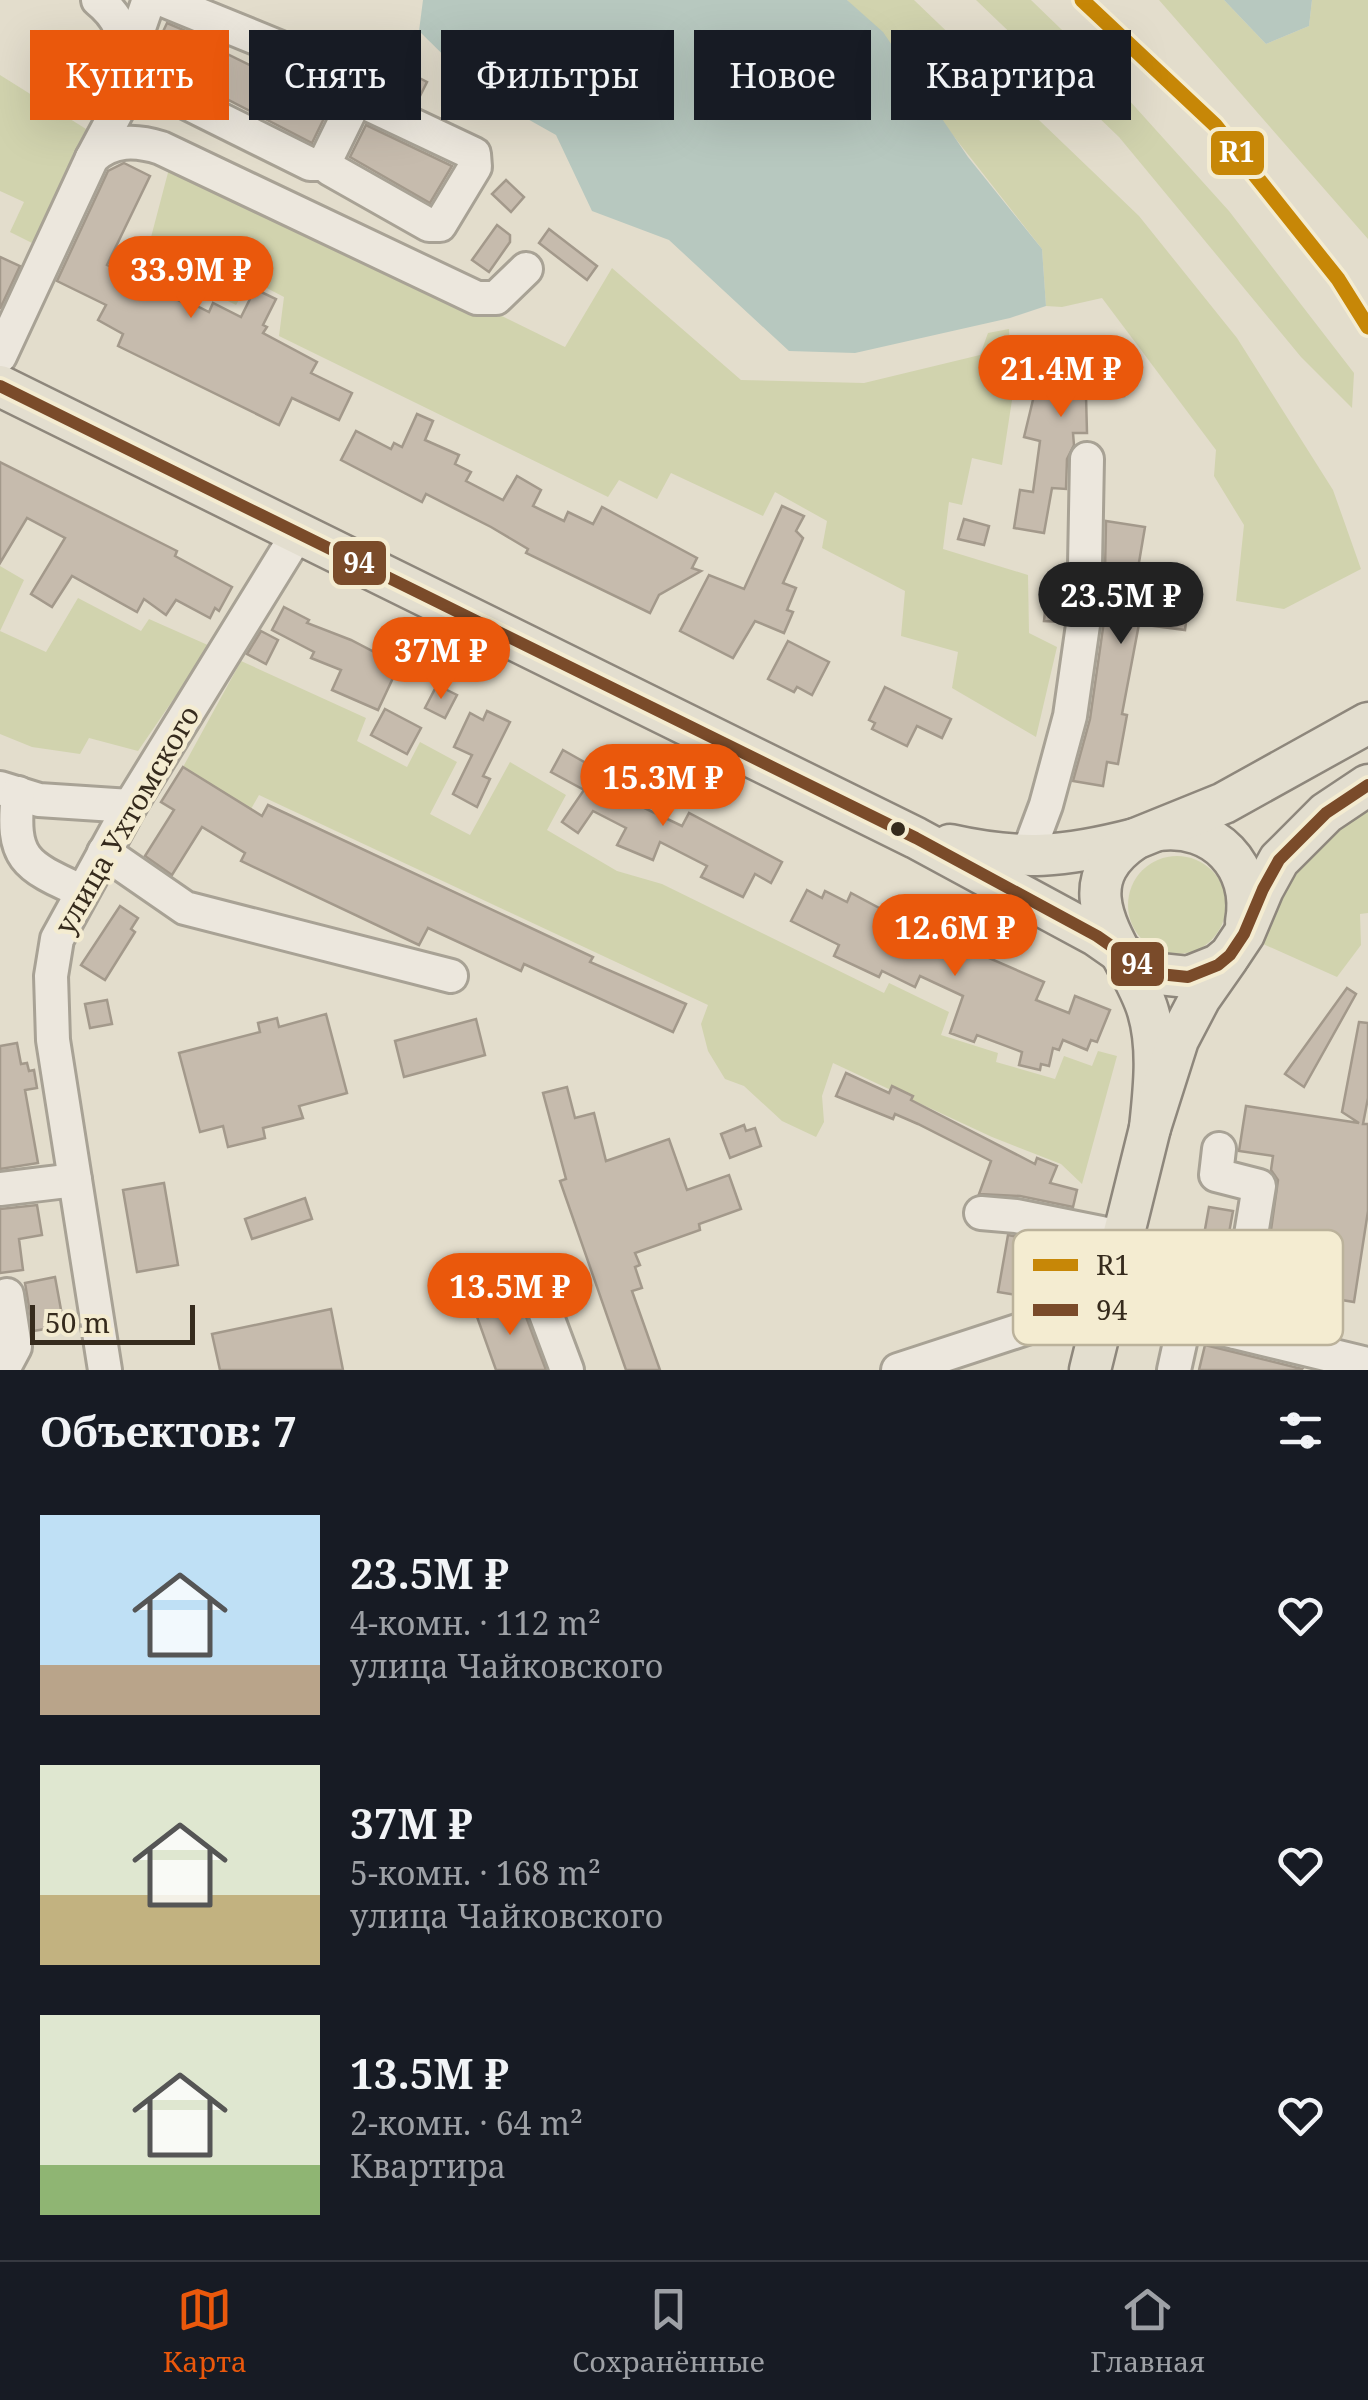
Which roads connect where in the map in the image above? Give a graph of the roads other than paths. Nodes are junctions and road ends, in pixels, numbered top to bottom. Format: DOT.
graph roads {
  1 [pos="98,0"];
  2 [pos="108,0"];
  3 [pos="154,2"];
  4 [pos="122,30"];
  5 [pos="142,30"];
  6 [pos="249,38"];
  7 [pos="113,120"];
  8 [pos="221,120"];
  9 [pos="346,120"];
  10 [pos="403,120"];
  11 [pos="92,158"];
  12 [pos="327,158"];
  13 [pos="526,269"];
  14 [pos="0,356"];
  15 [pos="0,386"];
  16 [pos="1087,459"];
  17 [pos="298,533"];
  18 [pos="1368,695"];
  19 [pos="1368,723"];
  20 [pos="1265,780"];
  21 [pos="1368,785"];
  22 [pos="9,791"];
  23 [pos="130,806"];
  24 [pos="1147,834"];
  25 [pos="916,838"];
  26 [pos="104,852"];
  27 [pos="1027,856"];
  28 [pos="81,891"];
  29 [pos="1237,944"];
  30 [pos="1120,955"];
  31 [pos="452,976"];
  32 [pos="1150,1128"];
  33 [pos="1219,1149"];
  34 [pos="75,1180"];
  35 [pos="0,1188"];
  36 [pos="981,1213"];
  37 [pos="1086,1230"];
  38 [pos="1123,1230"];
  39 [pos="1252,1230"];
  40 [pos="537,1290"];
  41 [pos="7,1295"];
  42 [pos="1013,1332"];
  43 [pos="1096,1345"];
  44 [pos="1180,1345"];
  45 [pos="1289,1345"];
  46 [pos="5,1365"];
  47 [pos="105,1370"];
  48 [pos="567,1370"];
  49 [pos="898,1370"];
  50 [pos="1090,1370"];
  51 [pos="1174,1370"];
  52 [pos="1366,1370"];
  1 -- 4 [label="street"];
  2 -- 3 [label="street"];
  3 -- 5 [label="street"];
  3 -- 6 [label="street"];
  7 -- 11 [label="street"];
  8 -- 12 [label="street"];
  9 -- 12 [label="street"];
  10 -- 12 [label="street"];
  11 -- 13 [label="street"];
  11 -- 14 [label="street"];
  15 -- 17 [label="main road"];
  16 -- 27 [label="street"];
  17 -- 23 [label="street, улица Ухтомского"];
  17 -- 25 [label="main road"];
  18 -- 20 [label="main road"];
  19 -- 20 [label="main road"];
  20 -- 24 [label="main road"];
  21 -- 29 [label="main road"];
  22 -- 23 [label="street"];
  22 -- 28 [label="street"];
  23 -- 26 [label="street, улица Ухтомского"];
  24 -- 27 [label="main road"];
  24 -- 29 [label="main road"];
  24 -- 30 [label="main road"];
  25 -- 27 [label="main road"];
  25 -- 30 [label="main road"];
  26 -- 28 [label="street, улица Ухтомского"];
  26 -- 31 [label="street"];
  28 -- 34 [label="street, улица Ухтомского"];
  29 -- 30 [label="main road"];
  29 -- 32 [label="main road"];
  30 -- 32 [label="main road"];
  32 -- 38 [label="main road"];
  33 -- 39 [label="street"];
  34 -- 35 [label="street"];
  34 -- 47 [label="street, улица Ухтомского"];
  36 -- 37 [label="street"];
  40 -- 48 [label="street"];
  41 -- 46 [label="street"];
  42 -- 49 [label="street"];
  43 -- 50 [label="main road"];
  44 -- 51 [label="street"];
  45 -- 52 [label="street"];
}
